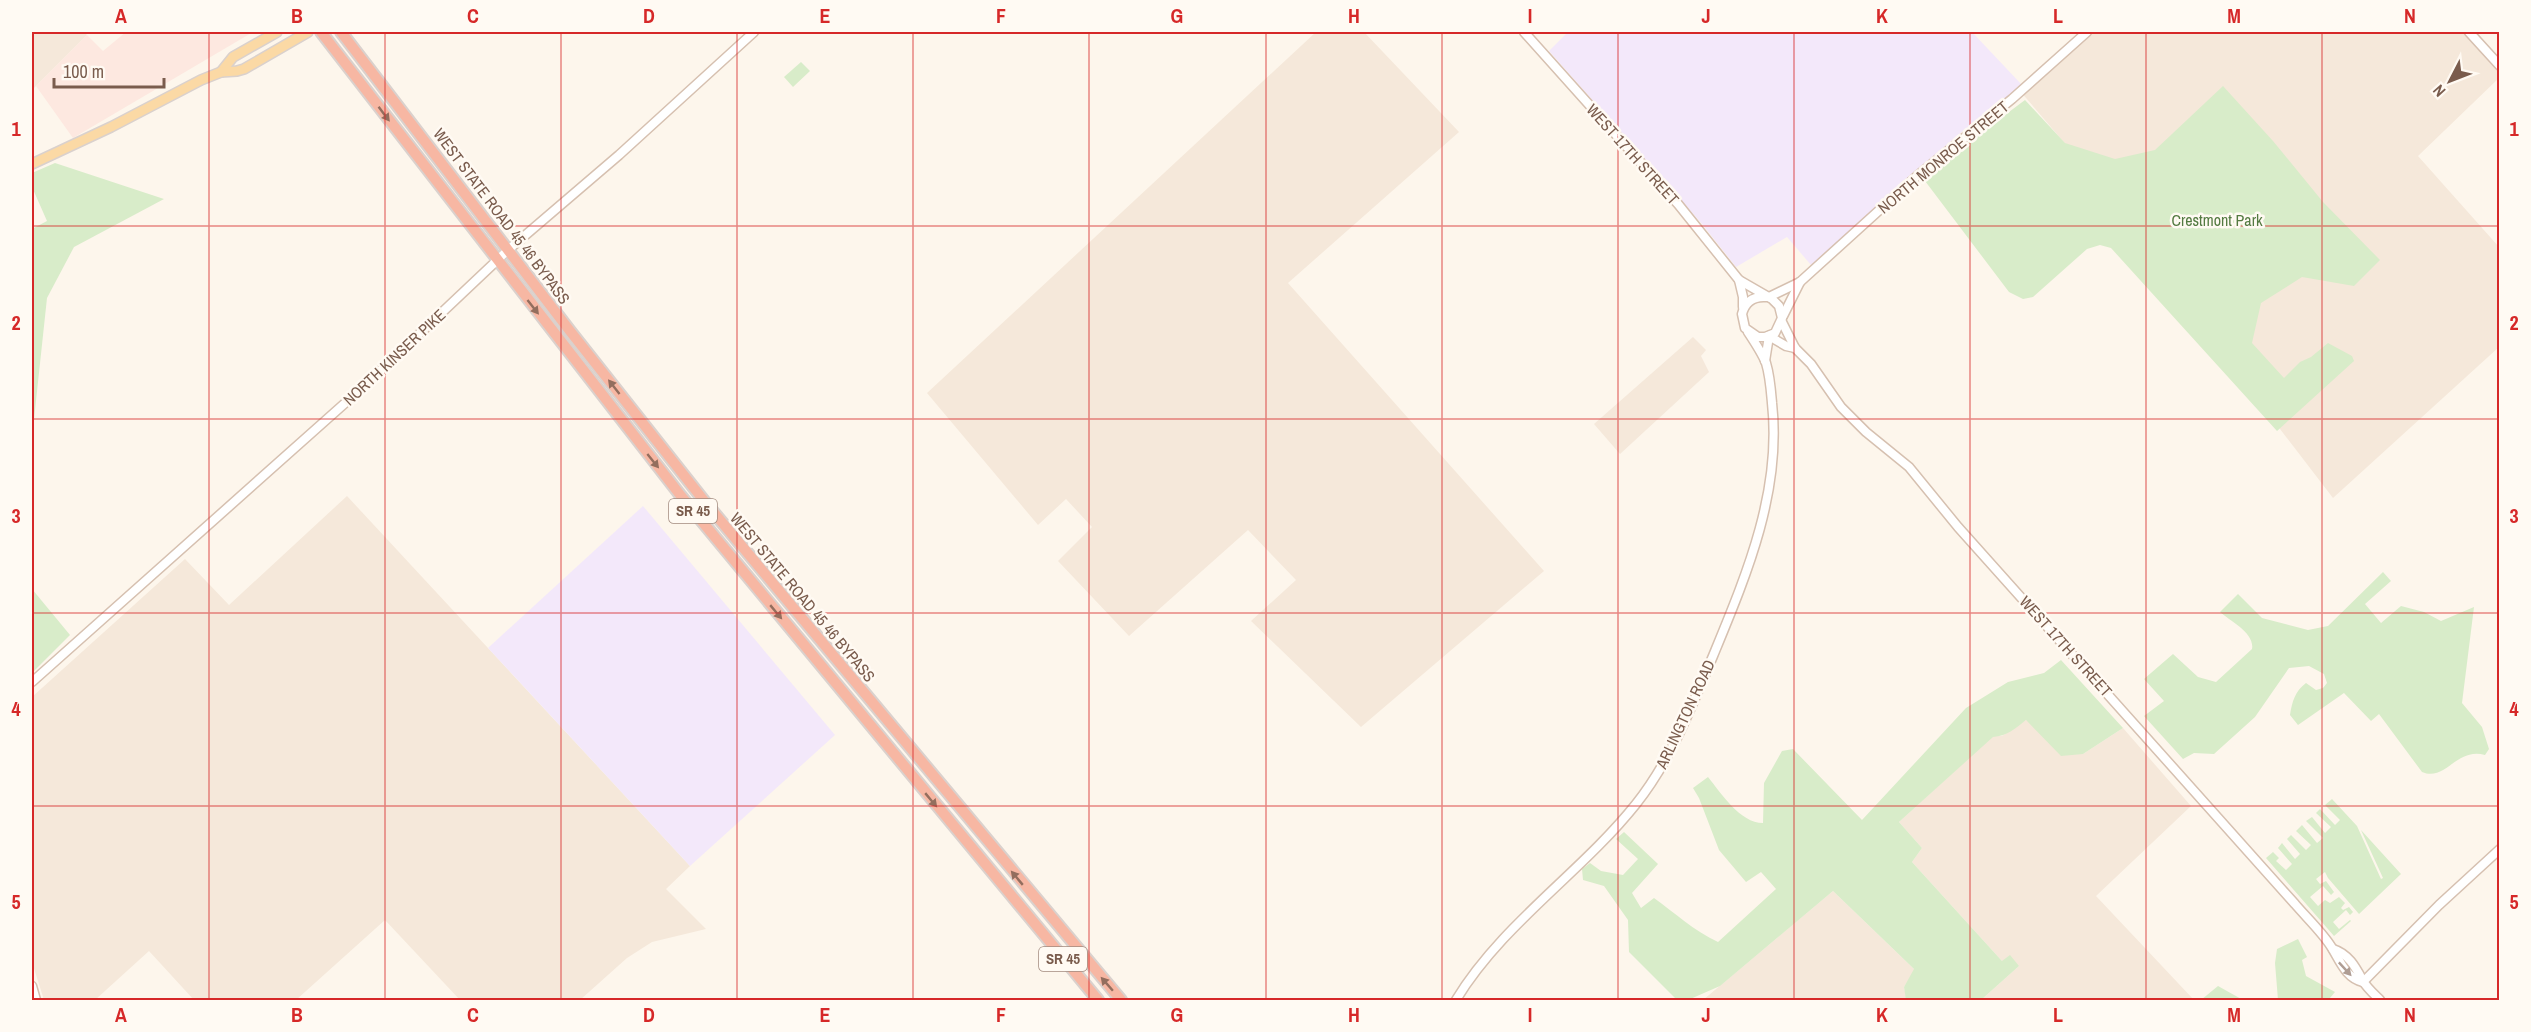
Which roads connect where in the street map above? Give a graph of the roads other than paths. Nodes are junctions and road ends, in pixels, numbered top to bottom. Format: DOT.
graph roads {
  1 [pos="277,32"];
  2 [pos="308,32"];
  3 [pos="321,32"];
  4 [pos="341,32"];
  5 [pos="754,32"];
  6 [pos="1524,32"];
  7 [pos="2087,32"];
  8 [pos="2469,32"];
  9 [pos="2499,66"];
  10 [pos="222,72"];
  11 [pos="32,164"];
  12 [pos="508,250"];
  13 [pos="497,261"];
  14 [pos="1739,280"];
  15 [pos="1800,282"];
  16 [pos="1767,297"];
  17 [pos="1743,308"];
  18 [pos="1782,320"];
  19 [pos="1748,332"];
  20 [pos="1769,336"];
  21 [pos="1795,348"];
  22 [pos="1765,361"];
  23 [pos="756,588"];
  24 [pos="783,596"];
  25 [pos="32,682"];
  26 [pos="968,845"];
  27 [pos="2499,849"];
  28 [pos="995,851"];
  29 [pos="2363,982"];
  30 [pos="1085,985"];
  31 [pos="32,986"];
  32 [pos="36,1000"];
  33 [pos="1090,1000"];
  34 [pos="1098,1000"];
  35 [pos="1121,1000"];
  36 [pos="1456,1000"];
  37 [pos="2380,1000"];
  1 -- 10 [label="main road"];
  2 -- 10 [label="main road"];
  3 -- 13 [label="highway, WEST STATE ROAD 45 46 BYPASS / SR 45, one-way"];
  4 -- 12 [label="highway, WEST STATE ROAD 45 46 BYPASS / SR 45"];
  5 -- 12 [label="street, NORTH KINSER PIKE"];
  6 -- 14 [label="street, WEST 17TH STREET"];
  7 -- 15 [label="street, NORTH MONROE STREET"];
  8 -- 9 [label="street"];
  10 -- 11 [label="main road"];
  12 -- 13 [label="street, NORTH KINSER PIKE"];
  24 -- 12 [label="highway, WEST STATE ROAD 45 46 BYPASS / SR 45, one-way"];
  13 -- 23 [label="highway, WEST STATE ROAD 45 46 BYPASS / SR 45, one-way"];
  13 -- 25 [label="street, NORTH KINSER PIKE"];
  14 -- 16 [label="street, WEST 17TH STREET"];
  14 -- 17 [label="street"];
  15 -- 16 [label="street, NORTH MONROE STREET"];
  15 -- 18 [label="street, NORTH MONROE STREET"];
  16 -- 17 [label="street"];
  16 -- 18 [label="street"];
  17 -- 19 [label="street"];
  18 -- 20 [label="street"];
  18 -- 21 [label="street, WEST 17TH STREET"];
  19 -- 20 [label="street"];
  19 -- 22 [label="street, ARLINGTON ROAD"];
  20 -- 21 [label="street, WEST 17TH STREET"];
  20 -- 22 [label="street, ARLINGTON ROAD"];
  21 -- 29 [label="street, WEST 17TH STREET"];
  22 -- 36 [label="street, ARLINGTON ROAD"];
  23 -- 24 [label="highway"];
  23 -- 26 [label="highway, WEST STATE ROAD 45 46 BYPASS / SR 45, one-way"];
  24 -- 28 [label="highway, WEST STATE ROAD 45 46 BYPASS / SR 45"];
  26 -- 28 [label="highway"];
  26 -- 30 [label="highway, WEST STATE ROAD 45 46 BYPASS / SR 45"];
  27 -- 29 [label="street"];
  35 -- 28 [label="highway, WEST STATE ROAD 45 46 BYPASS / SR 45, one-way"];
  29 -- 37 [label="street, WEST 17TH STREET"];
  30 -- 33 [label="highway"];
  30 -- 34 [label="highway, WEST STATE ROAD 45 46 BYPASS / SR 45"];
  31 -- 32 [label="street"];
}
